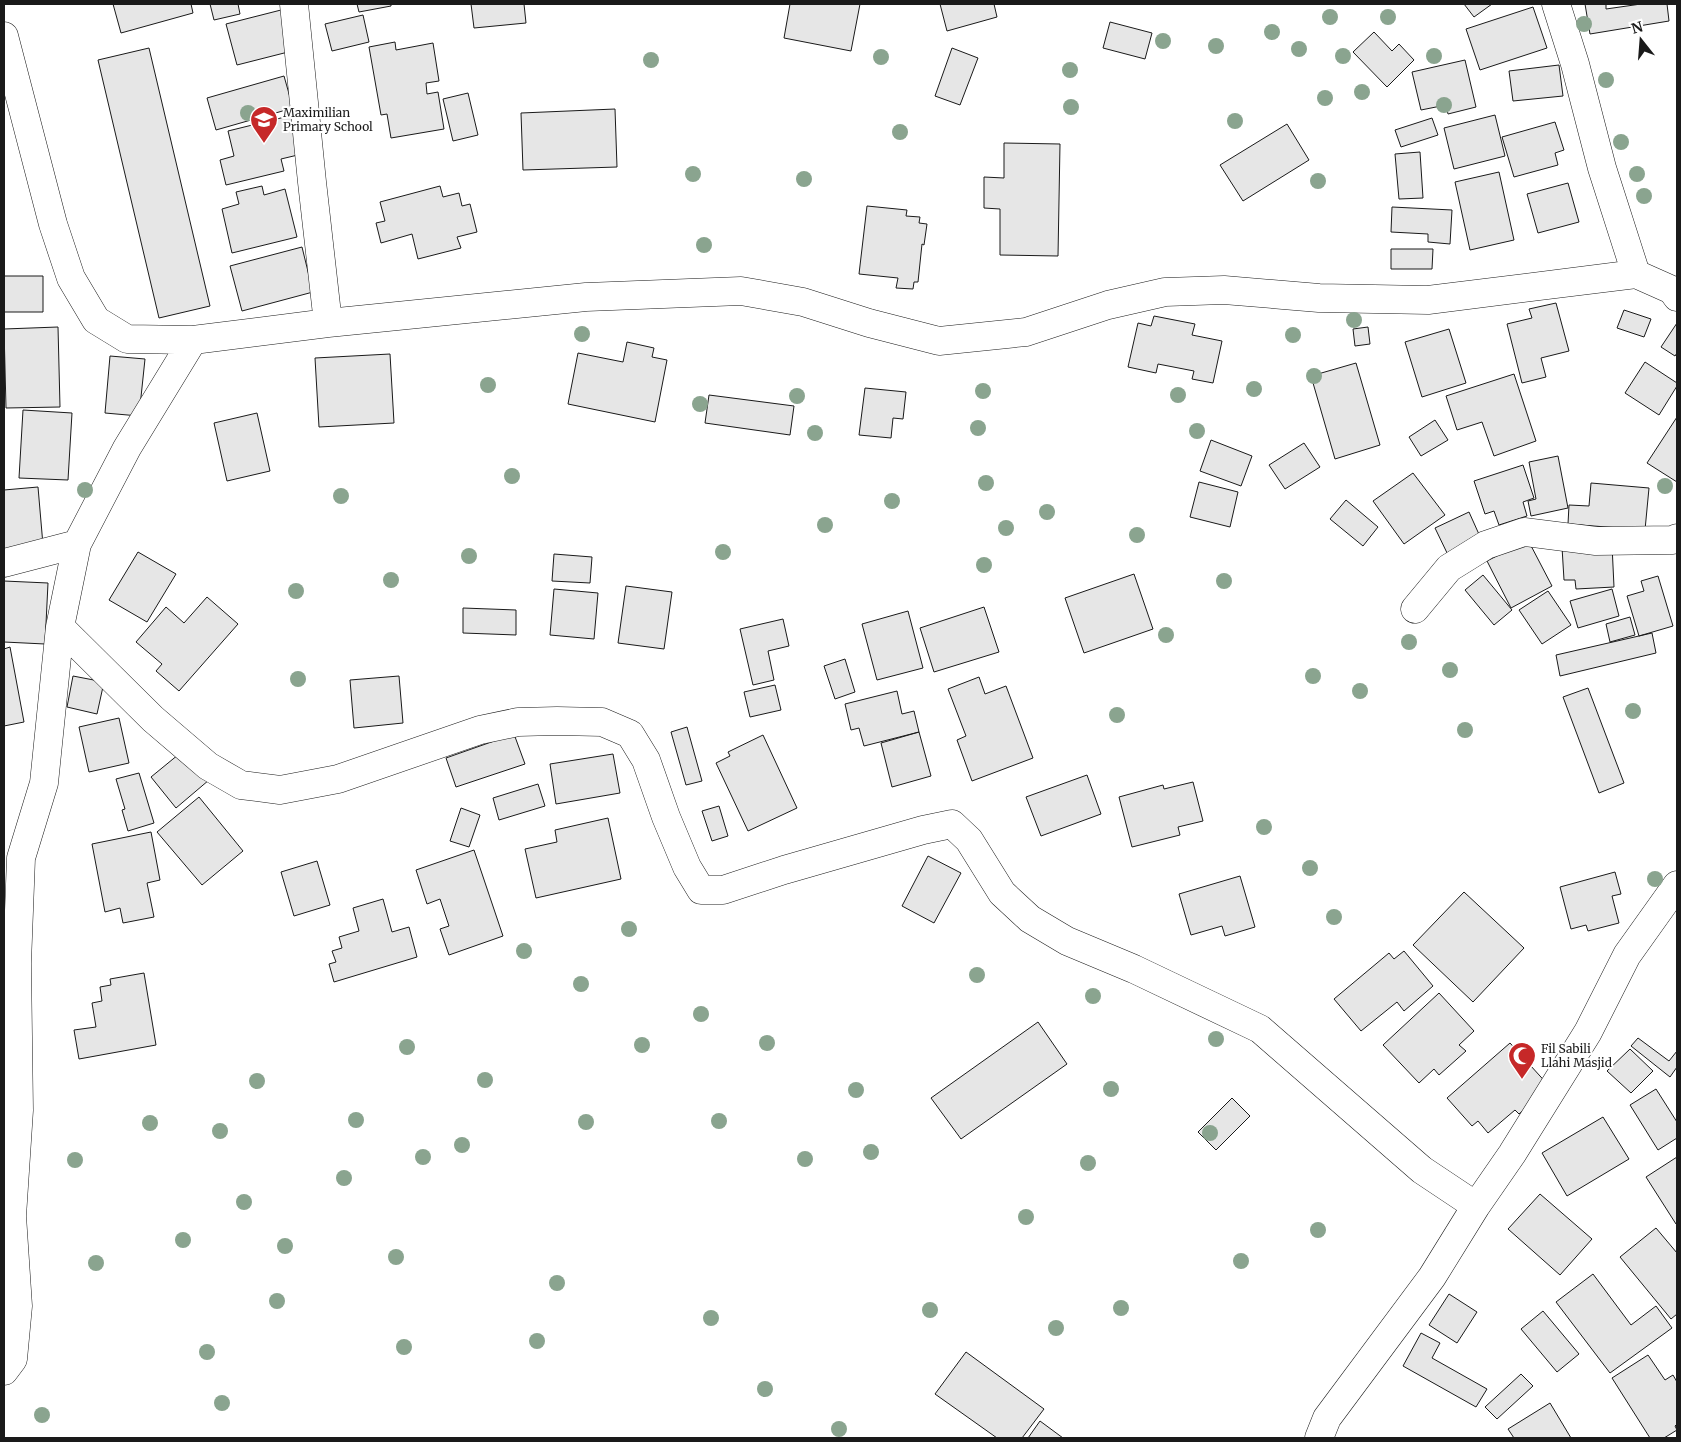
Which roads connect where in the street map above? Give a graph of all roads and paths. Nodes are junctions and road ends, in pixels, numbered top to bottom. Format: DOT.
graph roads {
  1 [pos="294,4"];
  2 [pos="1556,4"];
  3 [pos="4,36"];
  4 [pos="1636,274"];
  5 [pos="1677,297"];
  6 [pos="328,323"];
  7 [pos="194,340"];
  8 [pos="1677,538"];
  9 [pos="77,544"];
  10 [pos="4,563"];
  11 [pos="1415,609"];
  12 [pos="60,626"];
  13 [pos="1677,885"];
  14 [pos="1476,1206"];
  15 [pos="4,1371"];
  16 [pos="1319,1438"];
  1 -- 6 [label="street"];
  2 -- 4 [label="street"];
  3 -- 7 [label="street"];
  4 -- 5 [label="street"];
  4 -- 6 [label="street"];
  6 -- 7 [label="street"];
  7 -- 9 [label="street"];
  8 -- 11 [label="street"];
  9 -- 10 [label="street"];
  9 -- 12 [label="street"];
  12 -- 14 [label="street"];
  12 -- 15 [label="street"];
  13 -- 14 [label="street"];
  14 -- 16 [label="street"];
}
